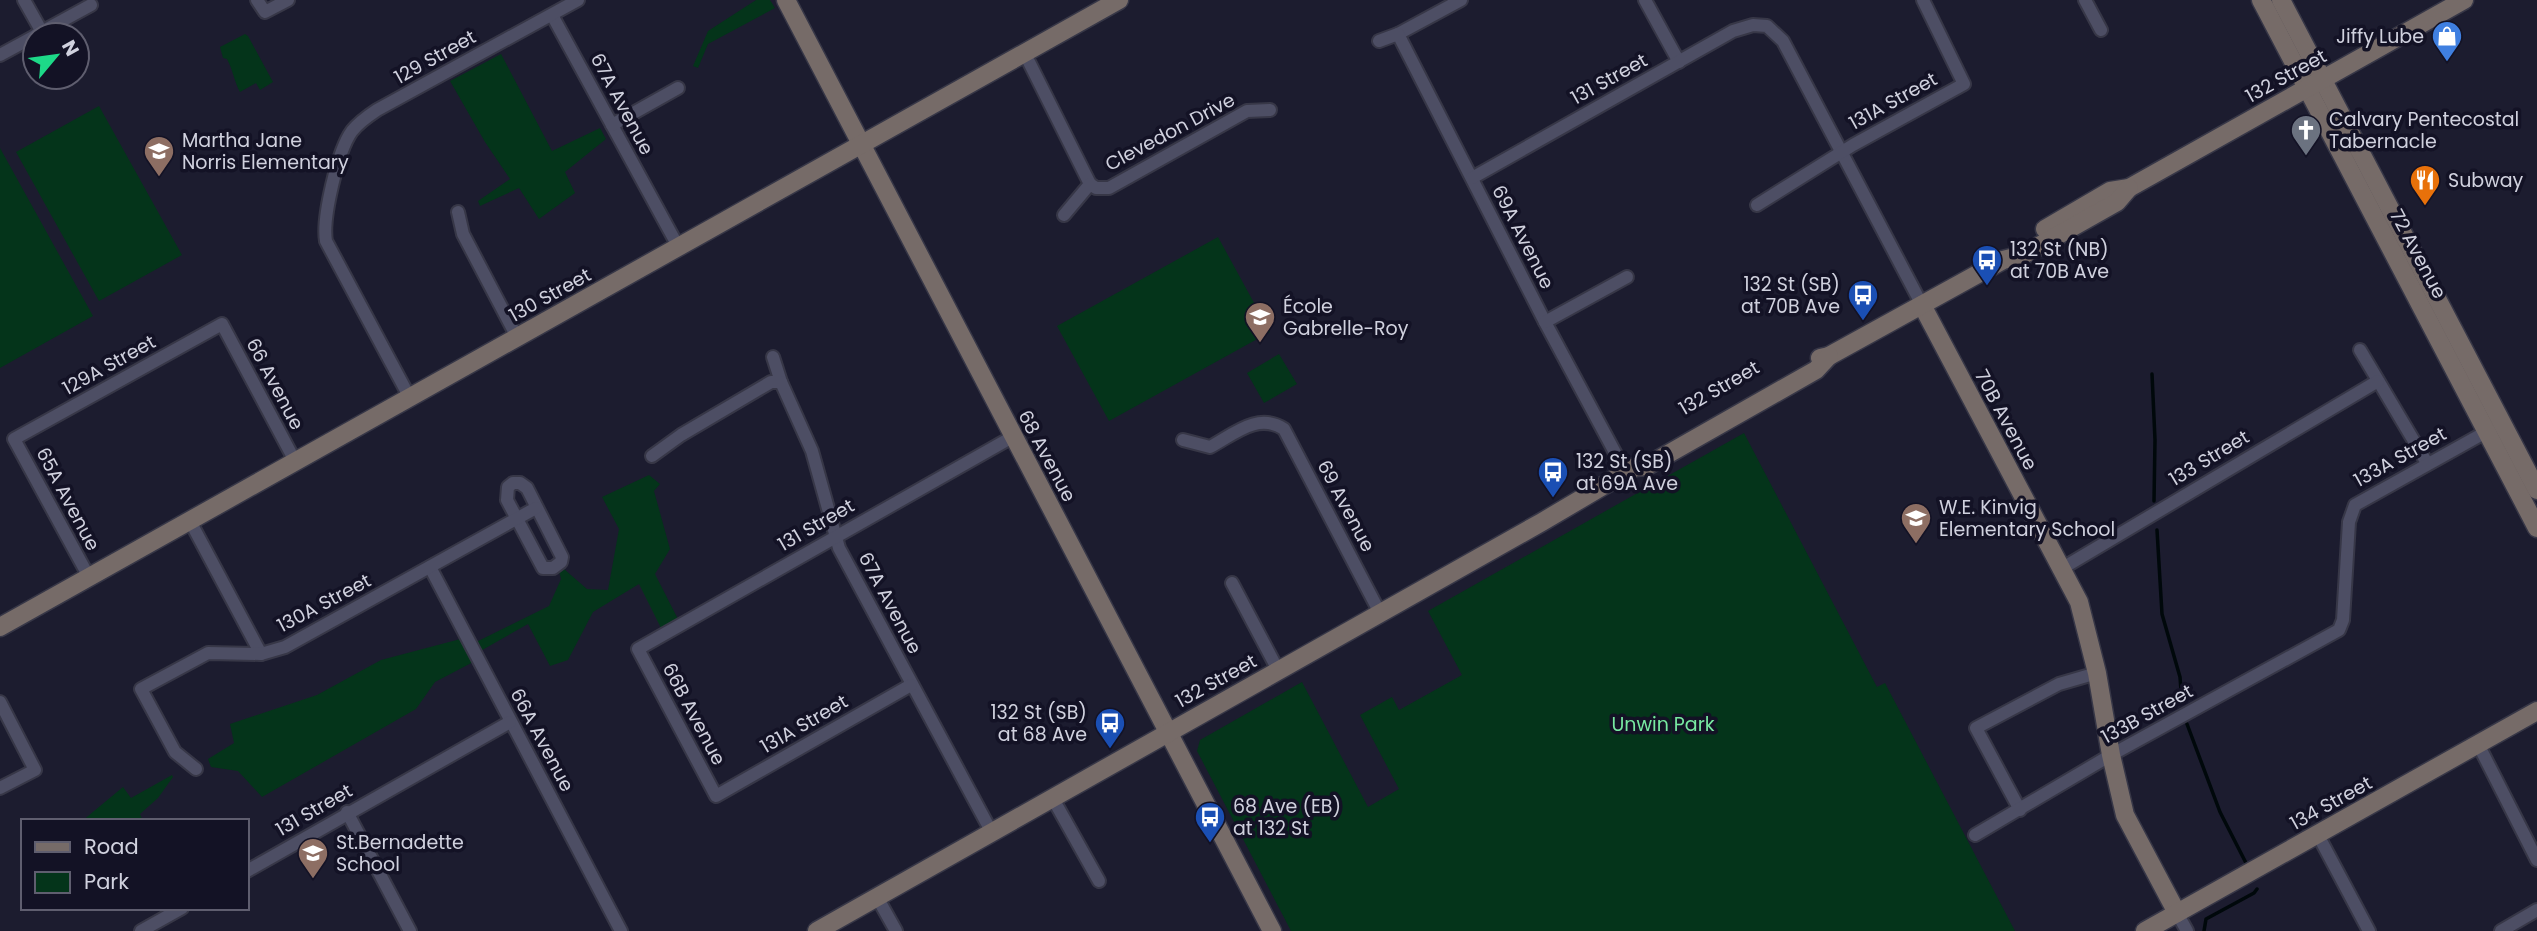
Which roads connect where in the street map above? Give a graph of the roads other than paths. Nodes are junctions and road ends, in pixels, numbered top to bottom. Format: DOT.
graph roads {
  1 [pos="24,0"];
  2 [pos="257,0"];
  3 [pos="288,0"];
  4 [pos="578,0"];
  5 [pos="786,0"];
  6 [pos="1119,0"];
  7 [pos="1461,0"];
  8 [pos="1646,0"];
  9 [pos="1923,0"];
  10 [pos="2085,0"];
  11 [pos="2261,0"];
  12 [pos="2281,0"];
  13 [pos="2463,0"];
  14 [pos="90,5"];
  15 [pos="552,15"];
  16 [pos="33,21"];
  17 [pos="61,21"];
  18 [pos="1767,26"];
  19 [pos="2101,30"];
  20 [pos="1398,34"];
  21 [pos="1379,41"];
  22 [pos="21,43"];
  23 [pos="1024,54"];
  24 [pos="0,55"];
  25 [pos="1679,62"];
  26 [pos="2315,83"];
  27 [pos="678,88"];
  28 [pos="1270,110"];
  29 [pos="612,125"];
  30 [pos="862,145"];
  31 [pos="1842,153"];
  32 [pos="1472,177"];
  33 [pos="1090,184"];
  34 [pos="1756,205"];
  35 [pos="458,212"];
  36 [pos="1064,215"];
  37 [pos="679,248"];
  38 [pos="1628,277"];
  39 [pos="1922,305"];
  40 [pos="1545,322"];
  41 [pos="222,324"];
  42 [pos="517,337"];
  43 [pos="2360,350"];
  44 [pos="773,357"];
  45 [pos="2378,381"];
  46 [pos="776,382"];
  47 [pos="410,398"];
  48 [pos="2494,427"];
  49 [pos="1014,436"];
  50 [pos="14,439"];
  51 [pos="1183,440"];
  52 [pos="652,456"];
  53 [pos="295,461"];
  54 [pos="2427,463"];
  55 [pos="1630,470"];
  56 [pos="2537,489"];
  57 [pos="537,508"];
  58 [pos="517,519"];
  59 [pos="190,521"];
  60 [pos="2537,528"];
  61 [pos="835,537"];
  62 [pos="430,567"];
  63 [pos="2061,569"];
  64 [pos="89,577"];
  65 [pos="1232,583"];
  66 [pos="1380,613"];
  67 [pos="0,626"];
  68 [pos="2339,630"];
  69 [pos="638,649"];
  70 [pos="261,654"];
  71 [pos="1278,670"];
  72 [pos="2097,673"];
  73 [pos="911,685"];
  74 [pos="0,702"];
  75 [pos="2537,711"];
  76 [pos="510,722"];
  77 [pos="1168,732"];
  78 [pos="2478,744"];
  79 [pos="2111,755"];
  80 [pos="196,769"];
  81 [pos="0,789"];
  82 [pos="716,796"];
  83 [pos="1052,797"];
  84 [pos="2020,810"];
  85 [pos="347,812"];
  86 [pos="991,831"];
  87 [pos="1975,835"];
  88 [pos="2318,835"];
  89 [pos="2537,860"];
  90 [pos="248,870"];
  91 [pos="1099,881"];
  92 [pos="877,897"];
  93 [pos="178,910"];
  94 [pos="2537,911"];
  95 [pos="2177,913"];
  96 [pos="141,931"];
  97 [pos="410,931"];
  98 [pos="621,931"];
  99 [pos="817,931"];
  100 [pos="896,931"];
  101 [pos="1272,931"];
  102 [pos="2145,931"];
  103 [pos="2187,931"];
  104 [pos="2369,931"];
  105 [pos="2501,931"];
  1 -- 16 [label="street"];
  2 -- 3 [label="street"];
  4 -- 15 [label="street, 129 Street"];
  5 -- 30 [label="street, 68 Avenue"];
  6 -- 23 [label="street, 130 Street"];
  7 -- 20 [label="street"];
  8 -- 25 [label="street"];
  9 -- 31 [label="street, 131A Street"];
  10 -- 19 [label="street"];
  11 -- 26 [label="street, 72 Avenue"];
  12 -- 26 [label="street, 72 Avenue"];
  13 -- 26 [label="street, 132 Street"];
  14 -- 17 [label="street"];
  15 -- 29 [label="street, 67A Avenue"];
  15 -- 47 [label="street, 129 Street"];
  18 -- 25 [label="street, 131 Street"];
  18 -- 31 [label="street, 70B Avenue"];
  20 -- 21 [label="street"];
  20 -- 32 [label="street, 69A Avenue"];
  22 -- 24 [label="street"];
  23 -- 30 [label="street, 130 Street"];
  23 -- 33 [label="street, Clevedon Drive"];
  25 -- 32 [label="street, 131 Street"];
  26 -- 39 [label="street, 132 Street"];
  26 -- 48 [label="street, 72 Avenue"];
  27 -- 29 [label="street"];
  28 -- 33 [label="street, Clevedon Drive"];
  29 -- 37 [label="street, 67A Avenue"];
  30 -- 37 [label="street, 130 Street"];
  30 -- 49 [label="street, 68 Avenue"];
  31 -- 34 [label="street, 131A Street"];
  31 -- 39 [label="street, 70B Avenue"];
  32 -- 40 [label="street, 69A Avenue"];
  33 -- 36 [label="street, Clevedon Drive"];
  35 -- 42 [label="street"];
  37 -- 42 [label="street, 130 Street"];
  38 -- 40 [label="street"];
  39 -- 55 [label="street, 132 Street"];
  39 -- 63 [label="street, 70B Avenue"];
  40 -- 55 [label="street, 69A Avenue"];
  41 -- 50 [label="street, 129A Street"];
  41 -- 53 [label="street, 66 Avenue"];
  42 -- 47 [label="street, 130 Street"];
  43 -- 45 [label="street"];
  44 -- 46 [label="street, 67A Avenue"];
  45 -- 54 [label="street"];
  45 -- 63 [label="street, 133 Street"];
  46 -- 52 [label="street"];
  46 -- 61 [label="street, 67A Avenue"];
  47 -- 53 [label="street, 130 Street"];
  48 -- 54 [label="street, 133A Street"];
  48 -- 56 [label="street, 72 Avenue"];
  48 -- 60 [label="street, 72 Avenue"];
  49 -- 61 [label="street, 131 Street"];
  49 -- 77 [label="street, 68 Avenue"];
  50 -- 64 [label="street, 65A Avenue"];
  51 -- 66 [label="street, 69 Avenue"];
  53 -- 59 [label="street, 130 Street"];
  54 -- 68 [label="street, 133A Street"];
  55 -- 66 [label="street, 132 Street"];
  57 -- 58 [label="street, 130A Street"];
  57 -- 58 [label="street"];
  57 -- 58 [label="street"];
  58 -- 62 [label="street, 130A Street"];
  59 -- 64 [label="street, 130 Street"];
  59 -- 70 [label="street"];
  61 -- 69 [label="street, 131 Street"];
  61 -- 73 [label="street, 67A Avenue"];
  62 -- 70 [label="street, 130A Street"];
  62 -- 76 [label="street, 66A Avenue"];
  63 -- 72 [label="street, 70B Avenue"];
  64 -- 67 [label="street, 130 Street"];
  65 -- 71 [label="street"];
  66 -- 71 [label="street, 132 Street"];
  68 -- 79 [label="street, 133B Street"];
  69 -- 82 [label="street, 66B Avenue"];
  70 -- 80 [label="street, 130A Street"];
  71 -- 77 [label="street, 132 Street"];
  72 -- 79 [label="street, 70B Avenue"];
  72 -- 84 [label="street"];
  73 -- 82 [label="street, 131A Street"];
  73 -- 86 [label="street, 67A Avenue"];
  74 -- 81 [label="street"];
  75 -- 78 [label="street, 134 Street"];
  76 -- 85 [label="street, 131 Street"];
  76 -- 98 [label="street, 66A Avenue"];
  77 -- 83 [label="street, 132 Street"];
  77 -- 101 [label="street, 68 Avenue"];
  78 -- 88 [label="street, 134 Street"];
  78 -- 89 [label="street"];
  79 -- 84 [label="street, 133B Street"];
  79 -- 95 [label="street, 70B Avenue"];
  83 -- 86 [label="street, 132 Street"];
  83 -- 91 [label="street"];
  84 -- 87 [label="street, 133B Street"];
  85 -- 90 [label="street, 131 Street"];
  85 -- 97 [label="street"];
  86 -- 92 [label="street, 132 Street"];
  88 -- 95 [label="street, 134 Street"];
  88 -- 104 [label="street"];
  92 -- 99 [label="street, 132 Street"];
  92 -- 100 [label="street"];
  93 -- 96 [label="street"];
  94 -- 105 [label="street"];
  95 -- 102 [label="street, 134 Street"];
  95 -- 103 [label="street, 70B Avenue"];
}
